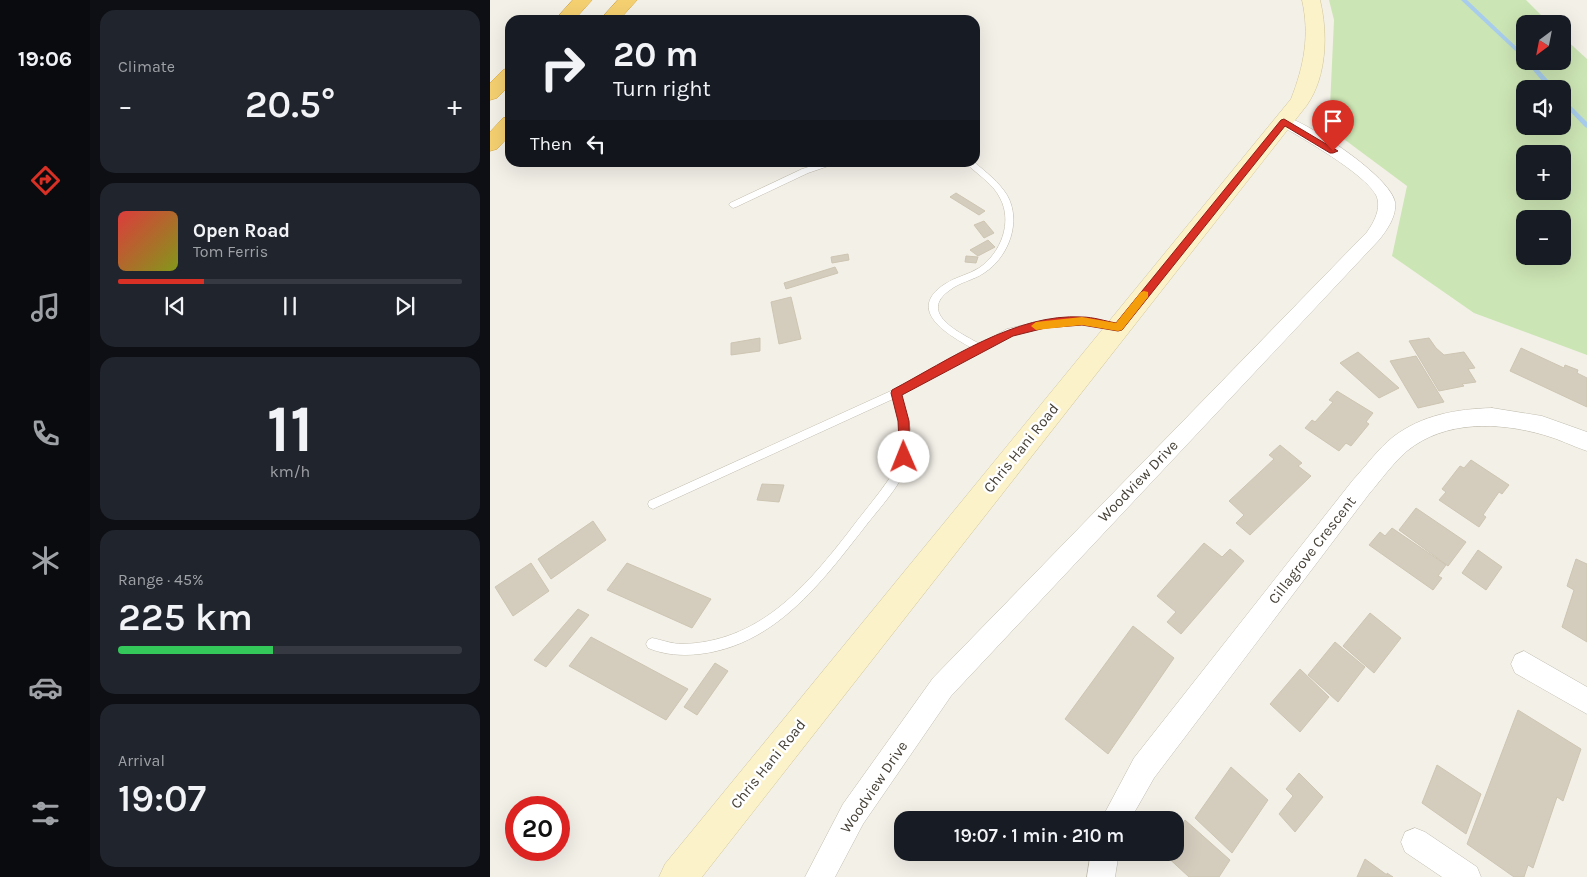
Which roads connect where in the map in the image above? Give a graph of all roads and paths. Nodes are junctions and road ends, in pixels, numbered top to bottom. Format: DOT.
graph roads {
  1 [pos="583,0"];
  2 [pos="628,0"];
  3 [pos="1311,0"];
  4 [pos="569,15"];
  5 [pos="614,15"];
  6 [pos="505,79"];
  7 [pos="490,94"];
  8 [pos="1284,122"];
  9 [pos="505,128"];
  10 [pos="490,144"];
  11 [pos="819,167"];
  12 [pos="975,167"];
  13 [pos="733,205"];
  14 [pos="1118,327"];
  15 [pos="980,348"];
  16 [pos="896,393"];
  17 [pos="1587,442"];
  18 [pos="653,504"];
  19 [pos="652,644"];
  20 [pos="1524,664"];
  21 [pos="1587,701"];
  22 [pos="1120,811"];
  23 [pos="1415,842"];
  24 [pos="1104,861"];
  25 [pos="678,877"];
  26 [pos="819,877"];
  27 [pos="1101,877"];
  28 [pos="1467,877"];
  1 -- 4 [label="highway"];
  2 -- 5 [label="highway"];
  3 -- 8 [label="street, Chris Hani Road"];
  6 -- 7 [label="highway"];
  8 -- 14 [label="street, Chris Hani Road"];
  8 -- 26 [label="street, Woodview Drive"];
  9 -- 10 [label="highway"];
  11 -- 13 [label="lane"];
  12 -- 15 [label="lane"];
  14 -- 15 [label="lane"];
  14 -- 25 [label="street, Chris Hani Road"];
  15 -- 16 [label="lane"];
  16 -- 18 [label="lane"];
  16 -- 19 [label="lane"];
  17 -- 22 [label="street, Cillagrove Crescent"];
  20 -- 21 [label="street"];
  23 -- 28 [label="street"];
  24 -- 27 [label="street"];
}
